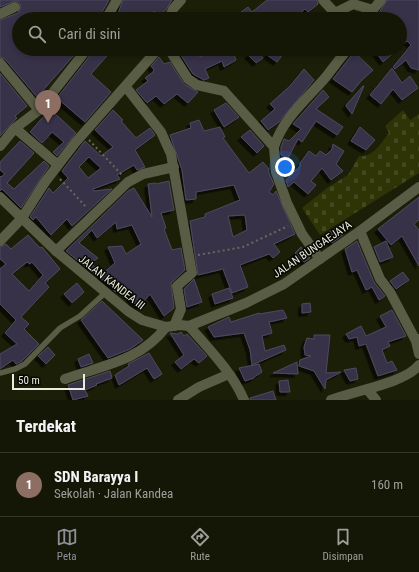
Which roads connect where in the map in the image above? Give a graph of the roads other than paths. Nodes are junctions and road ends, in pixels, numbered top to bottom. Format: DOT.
graph roads {
  1 [pos="117,0"];
  2 [pos="181,0"];
  3 [pos="323,0"];
  4 [pos="381,0"];
  5 [pos="15,7"];
  6 [pos="110,12"];
  7 [pos="172,12"];
  8 [pos="334,12"];
  9 [pos="337,12"];
  10 [pos="369,12"];
  11 [pos="374,12"];
  12 [pos="0,14"];
  13 [pos="81,56"];
  14 [pos="152,56"];
  15 [pos="173,56"];
  16 [pos="342,56"];
  17 [pos="0,63"];
  18 [pos="126,87"];
  19 [pos="39,110"];
  20 [pos="15,128"];
  21 [pos="0,146"];
  22 [pos="274,147"];
  23 [pos="174,167"];
  24 [pos="56,168"];
  25 [pos="419,188"];
  26 [pos="0,197"];
  27 [pos="22,218"];
  28 [pos="360,231"];
  29 [pos="0,241"];
  30 [pos="56,251"];
  31 [pos="320,259"];
  32 [pos="105,293"];
  33 [pos="189,326"];
  34 [pos="170,327"];
  35 [pos="417,340"];
  36 [pos="419,354"];
  37 [pos="419,365"];
  38 [pos="0,373"];
  39 [pos="229,374"];
  40 [pos="65,379"];
  41 [pos="367,389"];
  42 [pos="178,400"];
  43 [pos="244,400"];
  44 [pos="331,400"];
  45 [pos="376,400"];
  1 -- 6 [label="street"];
  2 -- 7 [label="street"];
  3 -- 8 [label="street"];
  4 -- 11 [label="street"];
  5 -- 12 [label="street"];
  9 -- 10 [label="street"];
  13 -- 19 [label="street"];
  14 -- 18 [label="street"];
  15 -- 22 [label="street"];
  16 -- 22 [label="street"];
  17 -- 19 [label="street"];
  18 -- 23 [label="street"];
  18 -- 24 [label="street"];
  19 -- 20 [label="street"];
  20 -- 21 [label="street"];
  20 -- 24 [label="street"];
  22 -- 31 [label="street"];
  23 -- 30 [label="street"];
  23 -- 34 [label="street"];
  24 -- 27 [label="street"];
  25 -- 28 [label="street, JALAN BUNGAEJAYA"];
  26 -- 27 [label="street, JALAN KANDEA III"];
  27 -- 29 [label="street"];
  27 -- 30 [label="street, JALAN KANDEA III"];
  28 -- 31 [label="street, JALAN BUNGAEJAYA"];
  28 -- 35 [label="street"];
  30 -- 32 [label="street, JALAN KANDEA III"];
  31 -- 33 [label="street, JALAN BUNGAEJAYA"];
  32 -- 34 [label="street, JALAN KANDEA III"];
  32 -- 38 [label="lane"];
  33 -- 34 [label="street, JALAN KANDEA III"];
  33 -- 39 [label="street"];
  34 -- 40 [label="street"];
  35 -- 36 [label="street"];
  37 -- 41 [label="street"];
  39 -- 42 [label="street"];
  39 -- 43 [label="street"];
  41 -- 44 [label="street"];
  41 -- 45 [label="street"];
}
